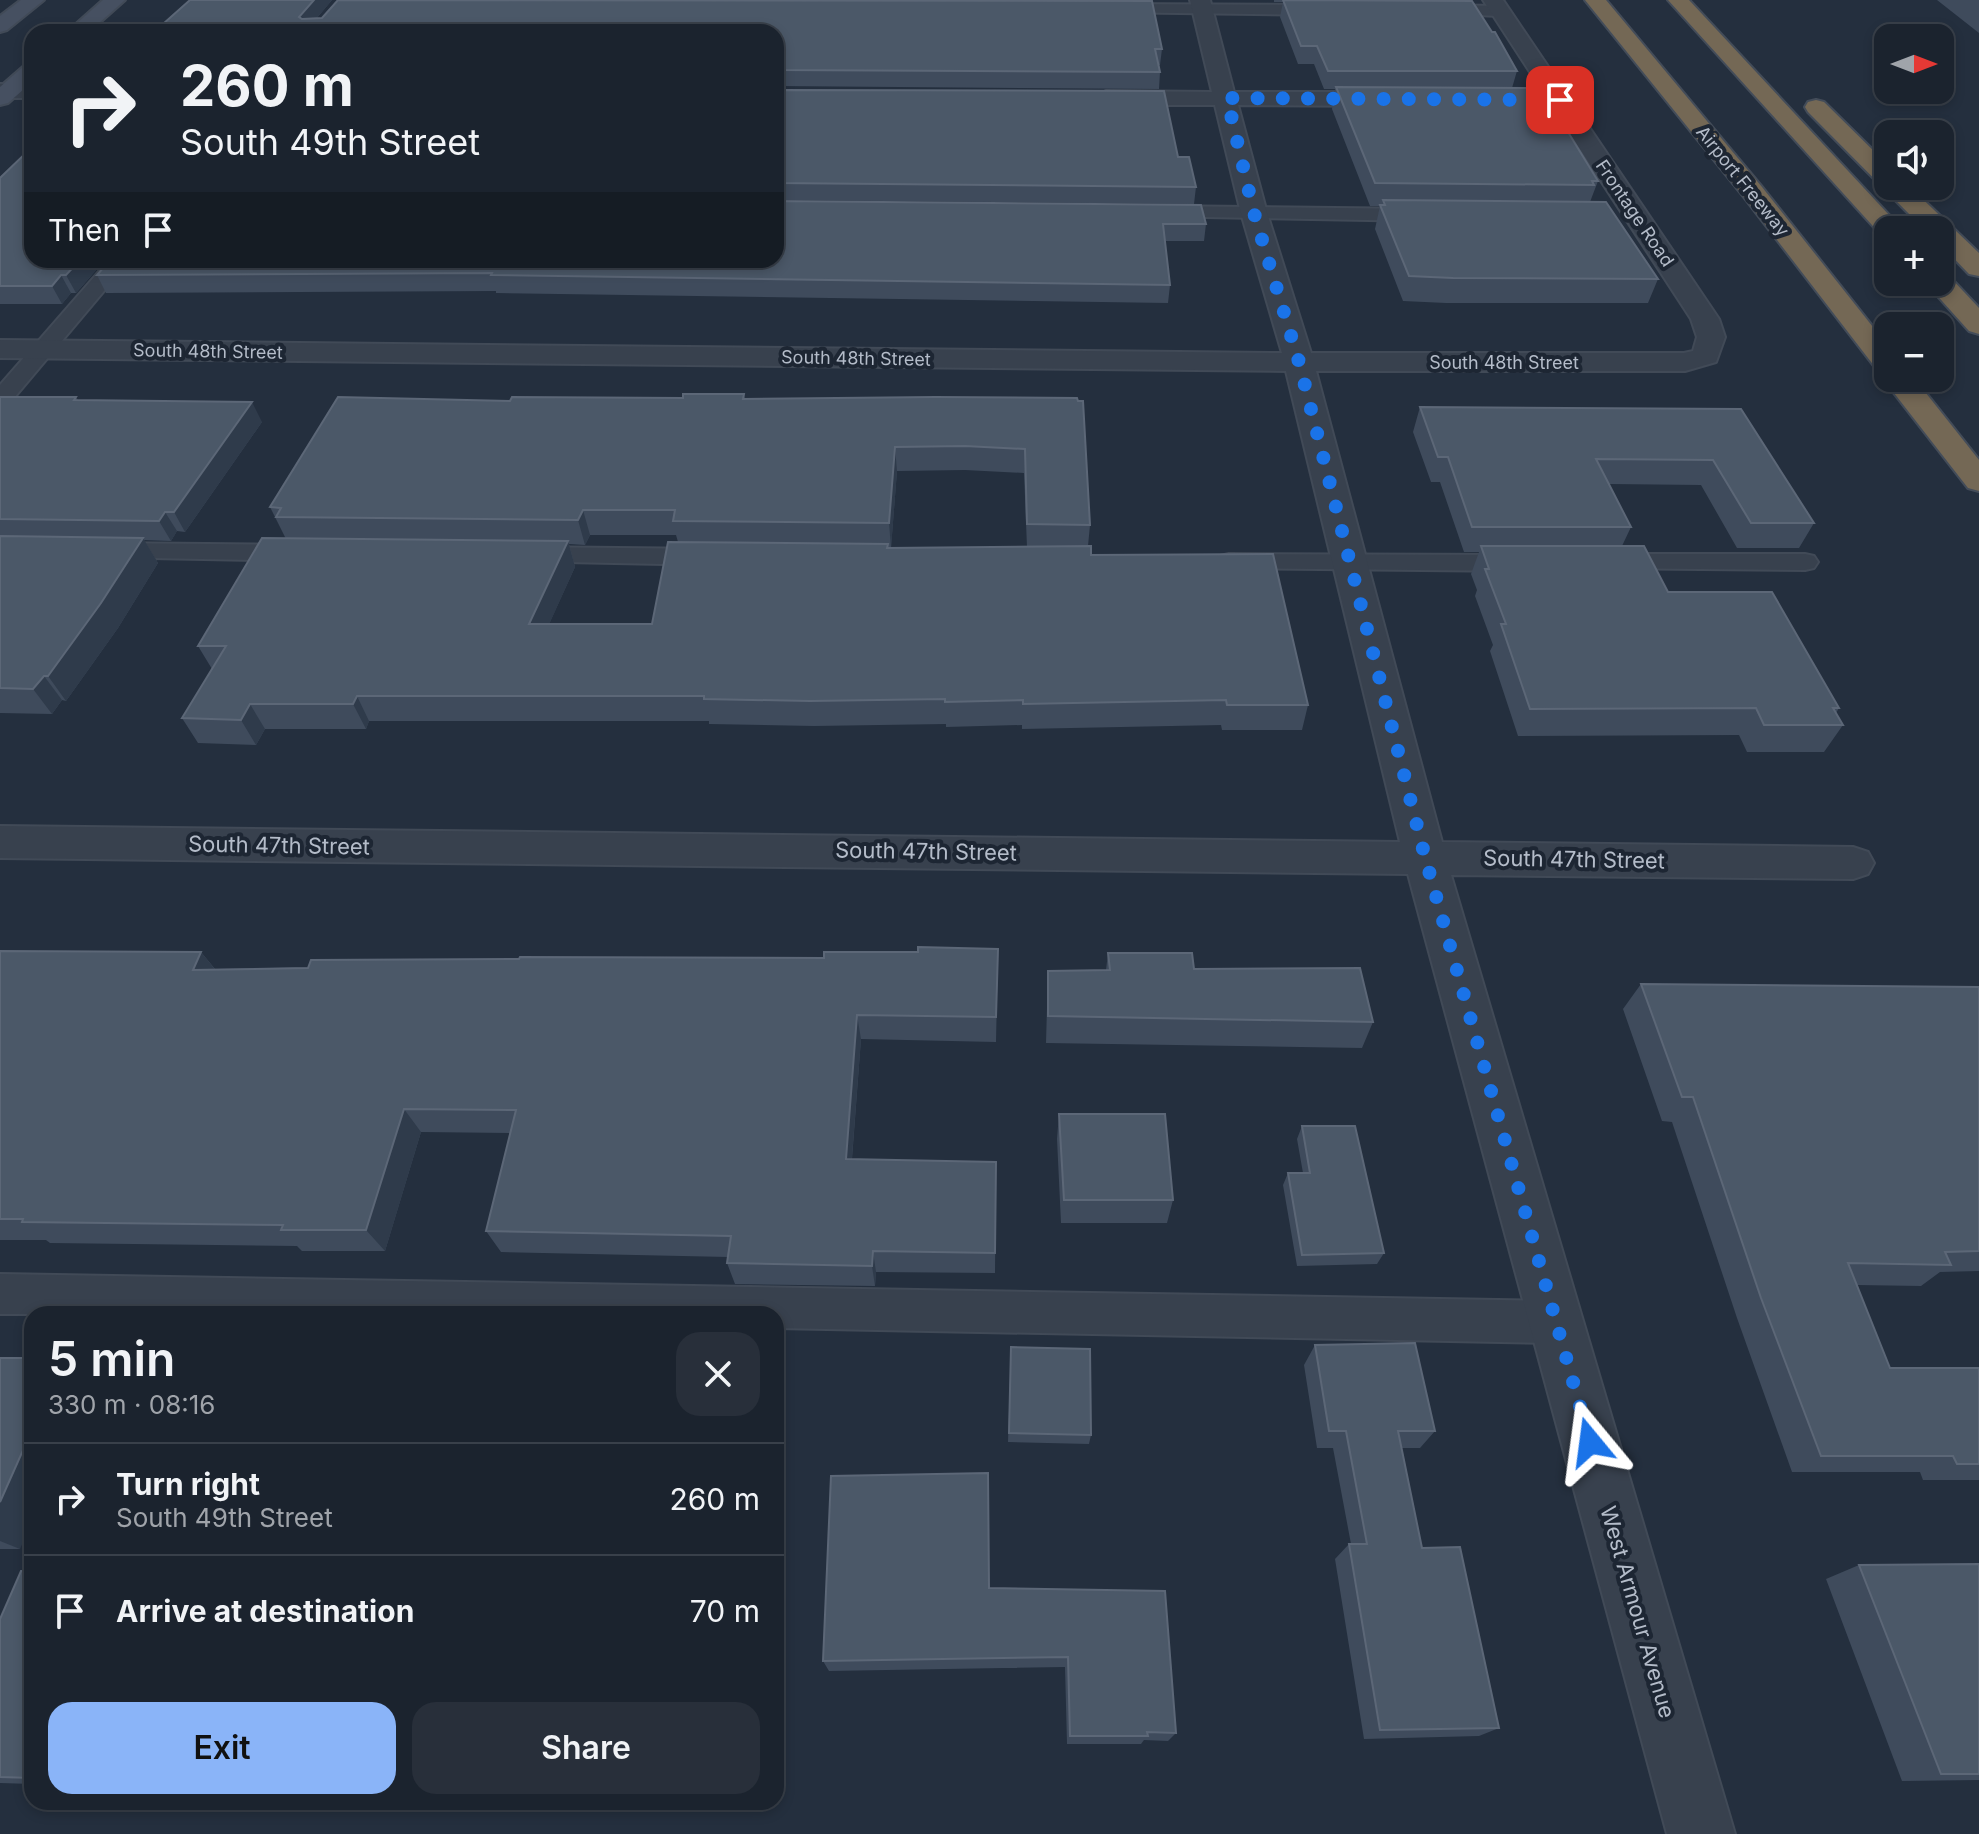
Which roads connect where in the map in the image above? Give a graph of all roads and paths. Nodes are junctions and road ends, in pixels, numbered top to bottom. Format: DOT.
graph roads {
  1 [pos="34,0"];
  2 [pos="115,0"];
  3 [pos="1595,0"];
  4 [pos="1678,0"];
  5 [pos="1201,5"];
  6 [pos="1496,5"];
  7 [pos="1090,9"];
  8 [pos="1343,10"];
  9 [pos="1421,10"];
  10 [pos="86,24"];
  11 [pos="0,26"];
  12 [pos="24,77"];
  13 [pos="1755,82"];
  14 [pos="24,92"];
  15 [pos="3,93"];
  16 [pos="1087,98"];
  17 [pos="1227,98"];
  18 [pos="1417,99"];
  19 [pos="1528,100"];
  20 [pos="1560,100"];
  21 [pos="1874,165"];
  22 [pos="1909,200"];
  23 [pos="1142,212"];
  24 [pos="1254,213"];
  25 [pos="1445,215"];
  26 [pos="1605,216"];
  27 [pos="1877,216"];
  28 [pos="1637,217"];
  29 [pos="113,268"];
  30 [pos="1979,268"];
  31 [pos="1952,296"];
  32 [pos="1979,325"];
  33 [pos="1874,347"];
  34 [pos="0,349"];
  35 [pos="43,349"];
  36 [pos="1708,350"];
  37 [pos="1299,362"];
  38 [pos="1909,392"];
  39 [pos="0,400"];
  40 [pos="1979,481"];
  41 [pos="79,550"];
  42 [pos="334,553"];
  43 [pos="493,555"];
  44 [pos="731,557"];
  45 [pos="1208,562"];
  46 [pos="1586,562"];
  47 [pos="1805,562"];
  48 [pos="1351,563"];
  49 [pos="1554,563"];
  50 [pos="0,842"];
  51 [pos="1425,857"];
  52 [pos="1853,863"];
  53 [pos="0,1294"];
  54 [pos="667,1306"];
  55 [pos="784,1308"];
  56 [pos="1556,1322"];
  57 [pos="1701,1834"];
  1 -- 11 [label="main road"];
  2 -- 10 [label="main road"];
  3 -- 33 [label="highway, Airport Freeway"];
  4 -- 13 [label="highway"];
  5 -- 7 [label="lane"];
  5 -- 8 [label="lane"];
  5 -- 17 [label="street, West Armour Avenue"];
  6 -- 9 [label="lane"];
  6 -- 20 [label="street, Frontage Road"];
  12 -- 15 [label="main road"];
  13 -- 21 [label="highway"];
  13 -- 27 [label="highway"];
  14 -- 15 [label="street"];
  16 -- 17 [label="street"];
  17 -- 18 [label="street"];
  17 -- 24 [label="street, West Armour Avenue"];
  19 -- 20 [label="street"];
  20 -- 28 [label="street, Frontage Road"];
  22 -- 30 [label="highway"];
  23 -- 24 [label="lane"];
  24 -- 25 [label="lane"];
  24 -- 37 [label="street, West Armour Avenue"];
  26 -- 28 [label="lane"];
  28 -- 36 [label="street, Frontage Road"];
  29 -- 35 [label="lane"];
  31 -- 32 [label="highway"];
  34 -- 35 [label="street, South 48th Street"];
  35 -- 37 [label="street, South 48th Street"];
  35 -- 39 [label="lane"];
  36 -- 37 [label="street, South 48th Street"];
  37 -- 48 [label="street, West Armour Avenue"];
  38 -- 40 [label="highway"];
  41 -- 42 [label="lane"];
  43 -- 44 [label="lane"];
  45 -- 48 [label="lane"];
  46 -- 47 [label="lane"];
  48 -- 49 [label="lane"];
  48 -- 51 [label="street, West Armour Avenue"];
  50 -- 51 [label="street, South 47th Street"];
  51 -- 52 [label="street, South 47th Street"];
  51 -- 56 [label="street, West Armour Avenue"];
  53 -- 54 [label="lane"];
  55 -- 56 [label="lane"];
  56 -- 57 [label="street, West Armour Avenue"];
}
